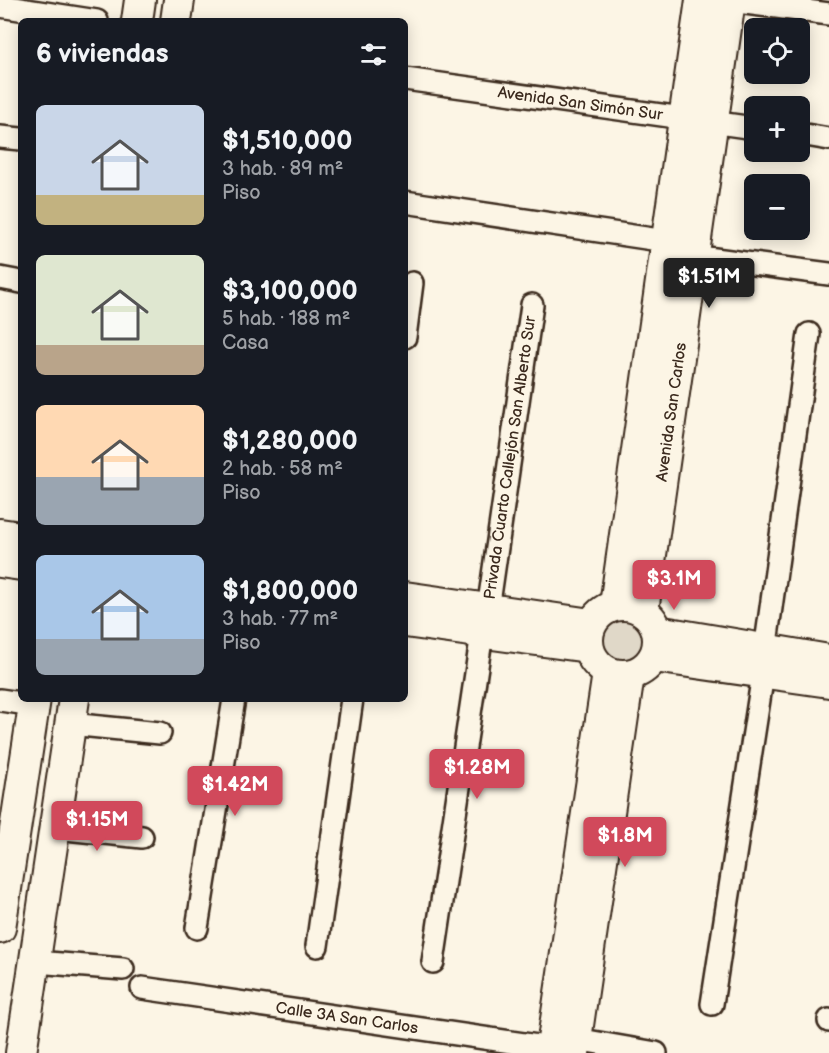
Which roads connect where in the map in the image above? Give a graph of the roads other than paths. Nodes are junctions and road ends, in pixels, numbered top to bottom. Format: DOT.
graph roads {
  1 [pos="140,0"];
  2 [pos="179,0"];
  3 [pos="720,0"];
  4 [pos="0,6"];
  5 [pos="829,14"];
  6 [pos="78,18"];
  7 [pos="137,18"];
  8 [pos="176,18"];
  9 [pos="408,79"];
  10 [pos="698,119"];
  11 [pos="744,126"];
  12 [pos="0,136"];
  13 [pos="810,136"];
  14 [pos="18,139"];
  15 [pos="829,139"];
  16 [pos="408,202"];
  17 [pos="666,241"];
  18 [pos="692,256"];
  19 [pos="829,274"];
  20 [pos="0,278"];
  21 [pos="18,281"];
  22 [pos="412,283"];
  23 [pos="532,305"];
  24 [pos="408,314"];
  25 [pos="809,334"];
  26 [pos="0,534"];
  27 [pos="18,537"];
  28 [pos="0,562"];
  29 [pos="18,565"];
  30 [pos="408,598"];
  31 [pos="485,621"];
  32 [pos="408,622"];
  33 [pos="642,626"];
  34 [pos="590,635"];
  35 [pos="829,660"];
  36 [pos="764,662"];
  37 [pos="619,674"];
  38 [pos="829,682"];
  39 [pos="0,700"];
  40 [pos="18,701"];
  41 [pos="34,702"];
  42 [pos="234,702"];
  43 [pos="352,702"];
  44 [pos="72,711"];
  45 [pos="160,733"];
  46 [pos="56,828"];
  47 [pos="7,830"];
  48 [pos="142,837"];
  49 [pos="0,928"];
  50 [pos="197,928"];
  51 [pos="317,946"];
  52 [pos="36,962"];
  53 [pos="433,962"];
  54 [pos="123,969"];
  55 [pos="142,988"];
  56 [pos="712,1004"];
  57 [pos="563,1048"];
  58 [pos="21,1053"];
  59 [pos="656,1053"];
  1 -- 7 [label="street"];
  2 -- 8 [label="street"];
  3 -- 5 [label="street"];
  3 -- 10 [label="street, Avenida San Carlos"];
  4 -- 6 [label="street"];
  9 -- 10 [label="street, Avenida San Simón Sur"];
  10 -- 11 [label="street, Avenida San Simón Sur"];
  10 -- 17 [label="street, Avenida San Carlos"];
  10 -- 18 [label="street, Avenida San Carlos"];
  12 -- 14 [label="street"];
  13 -- 15 [label="street"];
  16 -- 17 [label="street"];
  17 -- 33 [label="street, Avenida San Carlos"];
  18 -- 19 [label="street"];
  18 -- 33 [label="street, Avenida San Carlos"];
  20 -- 21 [label="street"];
  22 -- 24 [label="street"];
  23 -- 31 [label="street, Privada Cuarto Callejón San Alberto Sur"];
  25 -- 36 [label="street"];
  26 -- 27 [label="street"];
  28 -- 29 [label="street"];
  30 -- 31 [label="street"];
  31 -- 32 [label="street"];
  31 -- 34 [label="street"];
  31 -- 53 [label="street, Privada Cuarto Callejón San Alberto Sur"];
  33 -- 34 [label="street"];
  33 -- 36 [label="street"];
  33 -- 37 [label="street"];
  34 -- 37 [label="street"];
  35 -- 36 [label="street"];
  36 -- 38 [label="street"];
  36 -- 56 [label="street"];
  37 -- 57 [label="street"];
  39 -- 40 [label="street"];
  41 -- 47 [label="street"];
  42 -- 50 [label="street"];
  43 -- 51 [label="street"];
  44 -- 45 [label="street"];
  44 -- 46 [label="street"];
  46 -- 48 [label="street"];
  46 -- 52 [label="street"];
  47 -- 49 [label="street"];
  52 -- 54 [label="street"];
  52 -- 58 [label="street"];
  55 -- 57 [label="street, Calle 3A San Carlos"];
  57 -- 59 [label="street, Calle 3A San Carlos"];
}
